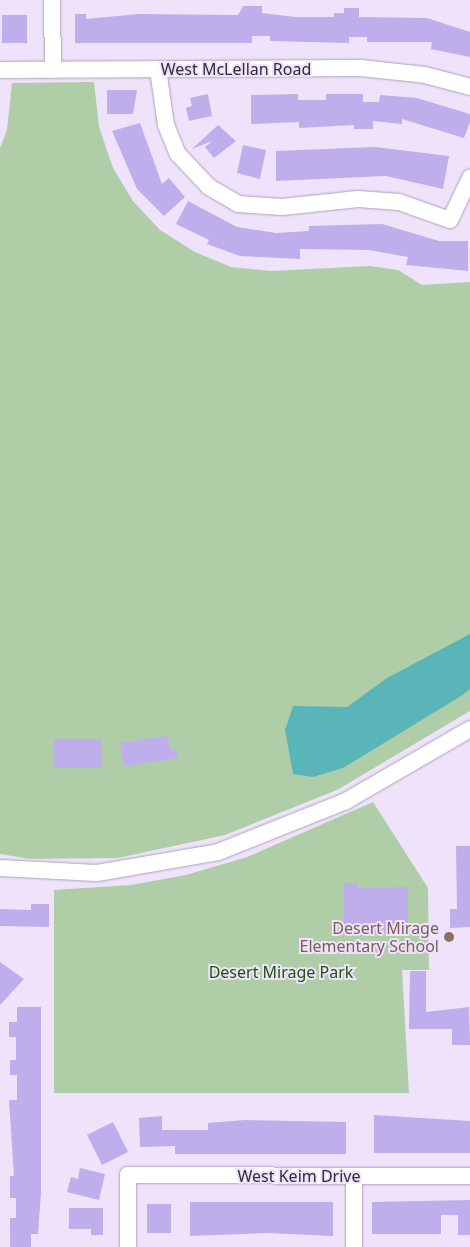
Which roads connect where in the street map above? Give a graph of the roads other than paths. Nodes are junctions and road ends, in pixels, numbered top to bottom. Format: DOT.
graph roads {
  1 [pos="52,0"];
  2 [pos="158,69"];
  3 [pos="0,70"];
  4 [pos="53,70"];
  5 [pos="470,87"];
  6 [pos="470,178"];
  7 [pos="470,729"];
  8 [pos="0,868"];
  9 [pos="354,1176"];
  10 [pos="470,1176"];
  11 [pos="128,1247"];
  12 [pos="354,1247"];
  1 -- 4 [label="street"];
  2 -- 4 [label="street, West McLellan Road"];
  2 -- 5 [label="street, West McLellan Road"];
  2 -- 6 [label="street"];
  3 -- 4 [label="street, West McLellan Road"];
  7 -- 8 [label="street"];
  9 -- 10 [label="street, West Keim Drive"];
  9 -- 11 [label="street, West Keim Drive"];
  9 -- 12 [label="street"];
}
